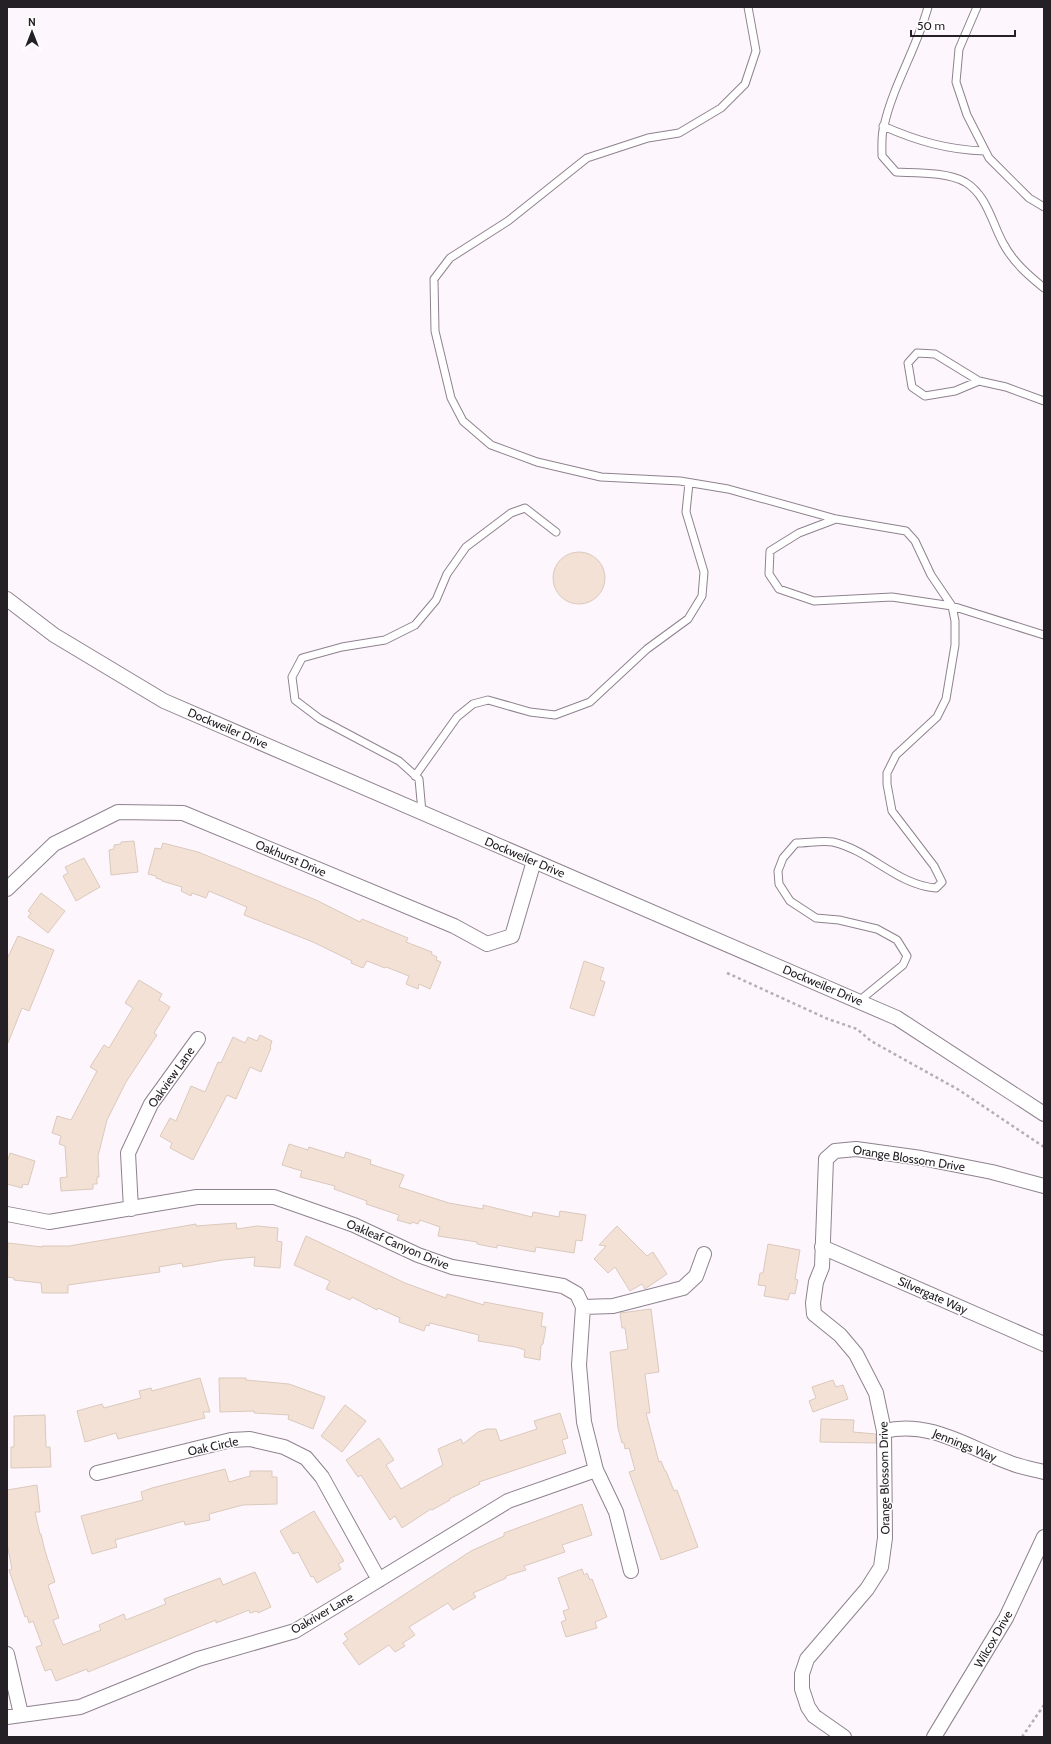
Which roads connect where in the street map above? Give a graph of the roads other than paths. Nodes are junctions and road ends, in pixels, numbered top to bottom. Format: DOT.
graph roads {
  1 [pos="748,7"];
  2 [pos="928,7"];
  3 [pos="977,7"];
  4 [pos="883,126"];
  5 [pos="985,151"];
  6 [pos="1044,207"];
  7 [pos="1044,288"];
  8 [pos="979,381"];
  9 [pos="1044,401"];
  10 [pos="689,482"];
  11 [pos="836,519"];
  12 [pos="556,532"];
  13 [pos="7,599"];
  14 [pos="952,606"];
  15 [pos="1044,635"];
  16 [pos="415,776"];
  17 [pos="422,812"];
  18 [pos="534,861"];
  19 [pos="7,889"];
  20 [pos="859,1001"];
  21 [pos="198,1039"];
  22 [pos="1044,1114"];
  23 [pos="1044,1186"];
  24 [pos="131,1208"];
  25 [pos="7,1214"];
  26 [pos="822,1248"];
  27 [pos="704,1254"];
  28 [pos="583,1307"];
  29 [pos="1044,1344"];
  30 [pos="884,1431"];
  31 [pos="596,1470"];
  32 [pos="1044,1472"];
  33 [pos="97,1473"];
  34 [pos="1044,1537"];
  35 [pos="631,1571"];
  36 [pos="379,1580"];
  37 [pos="7,1654"];
  38 [pos="14,1716"];
  39 [pos="844,1737"];
  40 [pos="934,1737"];
  1 -- 10 [label="lane"];
  2 -- 4 [label="lane"];
  3 -- 5 [label="lane"];
  4 -- 5 [label="lane"];
  4 -- 7 [label="lane"];
  5 -- 6 [label="lane"];
  8 -- 8 [label="lane"];
  8 -- 9 [label="lane"];
  10 -- 11 [label="lane"];
  10 -- 16 [label="lane"];
  11 -- 14 [label="lane"];
  11 -- 14 [label="lane"];
  12 -- 16 [label="lane"];
  13 -- 17 [label="street, Dockweiler Drive"];
  14 -- 15 [label="lane"];
  14 -- 20 [label="lane"];
  16 -- 17 [label="lane"];
  17 -- 18 [label="street, Dockweiler Drive"];
  18 -- 19 [label="street, Oakhurst Drive"];
  18 -- 20 [label="street, Dockweiler Drive"];
  20 -- 22 [label="street, Dockweiler Drive"];
  21 -- 24 [label="street, Oakview Lane"];
  23 -- 26 [label="street, Orange Blossom Drive"];
  24 -- 25 [label="street, Oakleaf Canyon Drive"];
  24 -- 28 [label="street, Oakleaf Canyon Drive"];
  26 -- 29 [label="street, Silvergate Way"];
  26 -- 30 [label="street, Orange Blossom Drive"];
  27 -- 28 [label="street"];
  28 -- 31 [label="street"];
  30 -- 32 [label="street, Jennings Way"];
  30 -- 39 [label="street, Orange Blossom Drive"];
  31 -- 35 [label="street"];
  31 -- 36 [label="street, Oakriver Lane"];
  33 -- 36 [label="street, Oak Circle"];
  34 -- 40 [label="street, Wilcox Drive"];
  36 -- 38 [label="street, Oakriver Lane"];
  37 -- 38 [label="street"];
}
